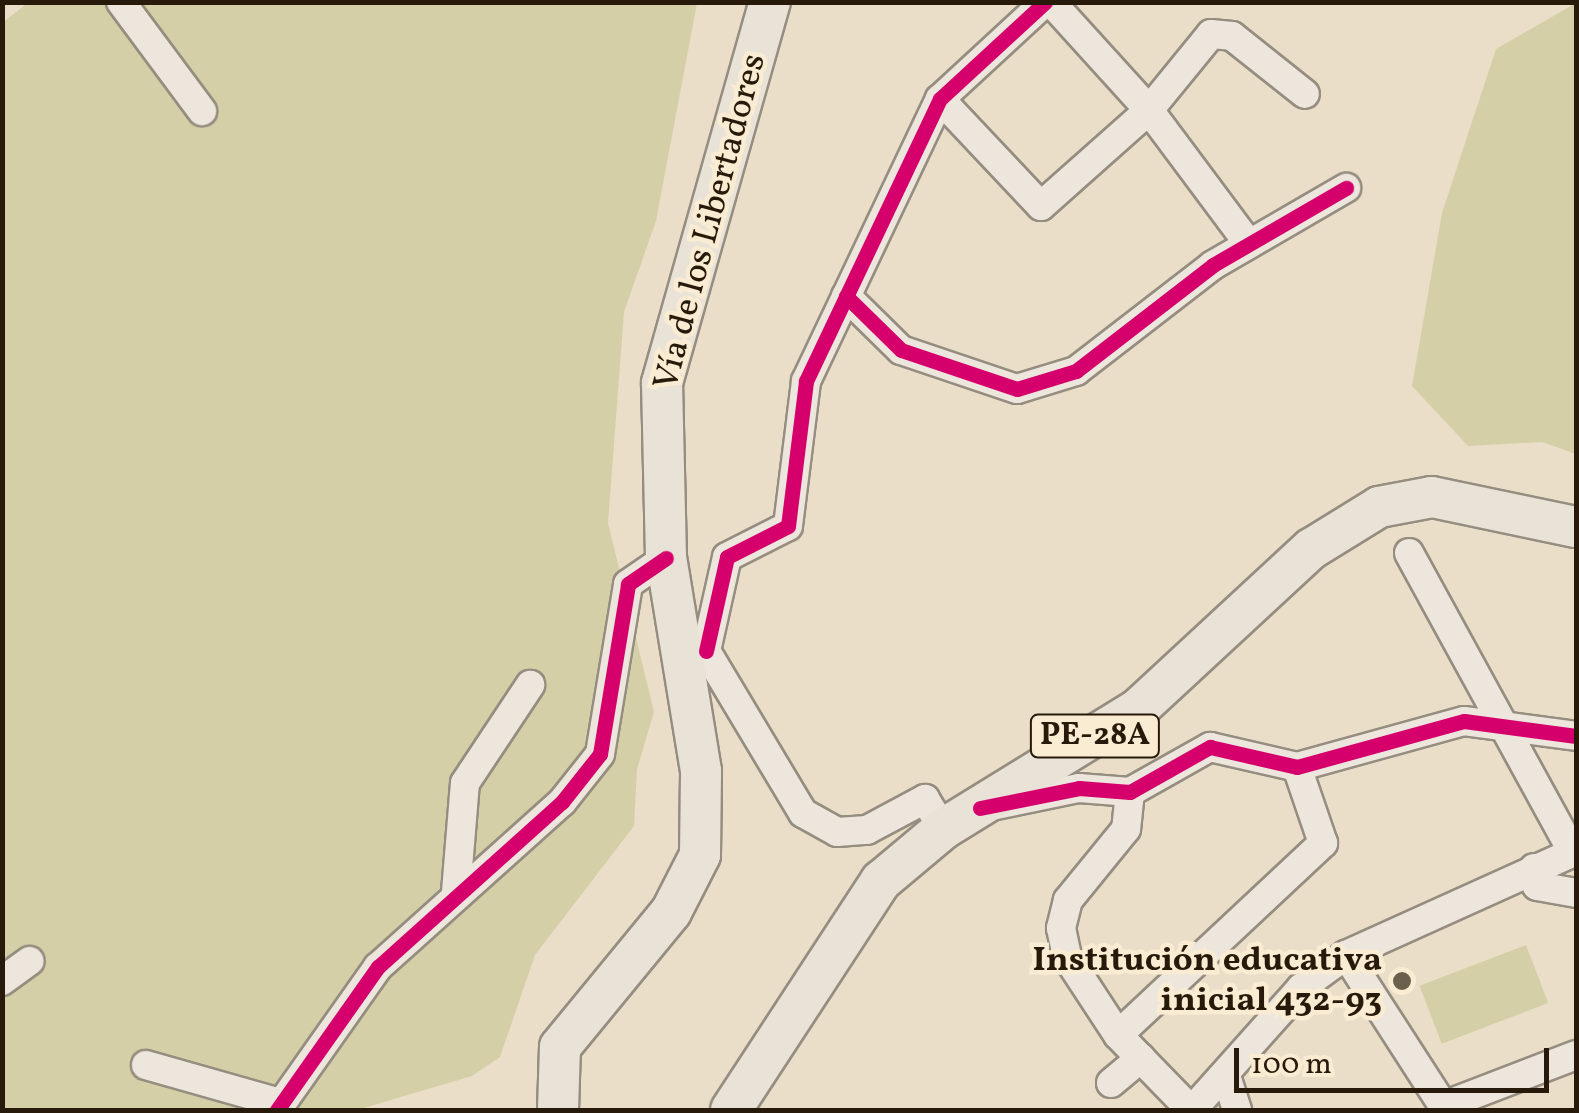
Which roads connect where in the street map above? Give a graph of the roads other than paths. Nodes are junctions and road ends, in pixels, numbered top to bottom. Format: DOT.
graph roads {
  1 [pos="121,2"];
  2 [pos="770,2"];
  3 [pos="1048,2"];
  4 [pos="1305,94"];
  5 [pos="940,99"];
  6 [pos="1149,110"];
  7 [pos="202,112"];
  8 [pos="1346,188"];
  9 [pos="1249,244"];
  10 [pos="846,296"];
  11 [pos="1576,527"];
  12 [pos="1409,553"];
  13 [pos="666,558"];
  14 [pos="692,640"];
  15 [pos="530,685"];
  16 [pos="1496,722"];
  17 [pos="1576,736"];
  18 [pos="1297,767"];
  19 [pos="1130,792"];
  20 [pos="980,808"];
  21 [pos="943,829"];
  22 [pos="1575,852"];
  23 [pos="1534,868"];
  24 [pos="456,892"];
  25 [pos="1576,892"];
  26 [pos="1346,954"];
  27 [pos="30,961"];
  28 [pos="2,981"];
  29 [pos="1118,1036"];
  30 [pos="1576,1055"];
  31 [pos="1141,1058"];
  32 [pos="146,1065"];
  33 [pos="1227,1079"];
  34 [pos="1111,1083"];
  35 [pos="278,1107"];
  36 [pos="1446,1108"];
  37 [pos="558,1110"];
  38 [pos="731,1110"];
  39 [pos="1192,1110"];
  40 [pos="1237,1110"];
  1 -- 7 [label="street"];
  2 -- 13 [label="highway, Vía de los Libertadores"];
  3 -- 5 [label="street"];
  3 -- 6 [label="street"];
  4 -- 6 [label="street"];
  5 -- 6 [label="street"];
  5 -- 10 [label="street"];
  6 -- 9 [label="street"];
  8 -- 9 [label="street"];
  9 -- 10 [label="street"];
  10 -- 14 [label="street"];
  11 -- 20 [label="highway, PE-28A"];
  12 -- 16 [label="street"];
  13 -- 14 [label="highway, Vía de los Libertadores"];
  13 -- 24 [label="street"];
  14 -- 21 [label="street"];
  14 -- 37 [label="highway, Vía de los Libertadores"];
  15 -- 24 [label="street"];
  16 -- 17 [label="street"];
  16 -- 18 [label="street"];
  16 -- 22 [label="street"];
  18 -- 19 [label="street"];
  18 -- 29 [label="street"];
  19 -- 20 [label="street"];
  19 -- 29 [label="street"];
  20 -- 21 [label="highway, PE-28A"];
  21 -- 38 [label="highway, PE-28A"];
  22 -- 23 [label="street"];
  23 -- 25 [label="street"];
  23 -- 26 [label="street"];
  24 -- 35 [label="street"];
  26 -- 33 [label="street"];
  26 -- 36 [label="street"];
  27 -- 28 [label="street"];
  29 -- 31 [label="street"];
  30 -- 36 [label="street"];
  31 -- 34 [label="street"];
  31 -- 39 [label="street"];
  32 -- 35 [label="street"];
  33 -- 39 [label="street"];
  33 -- 40 [label="street"];
}
